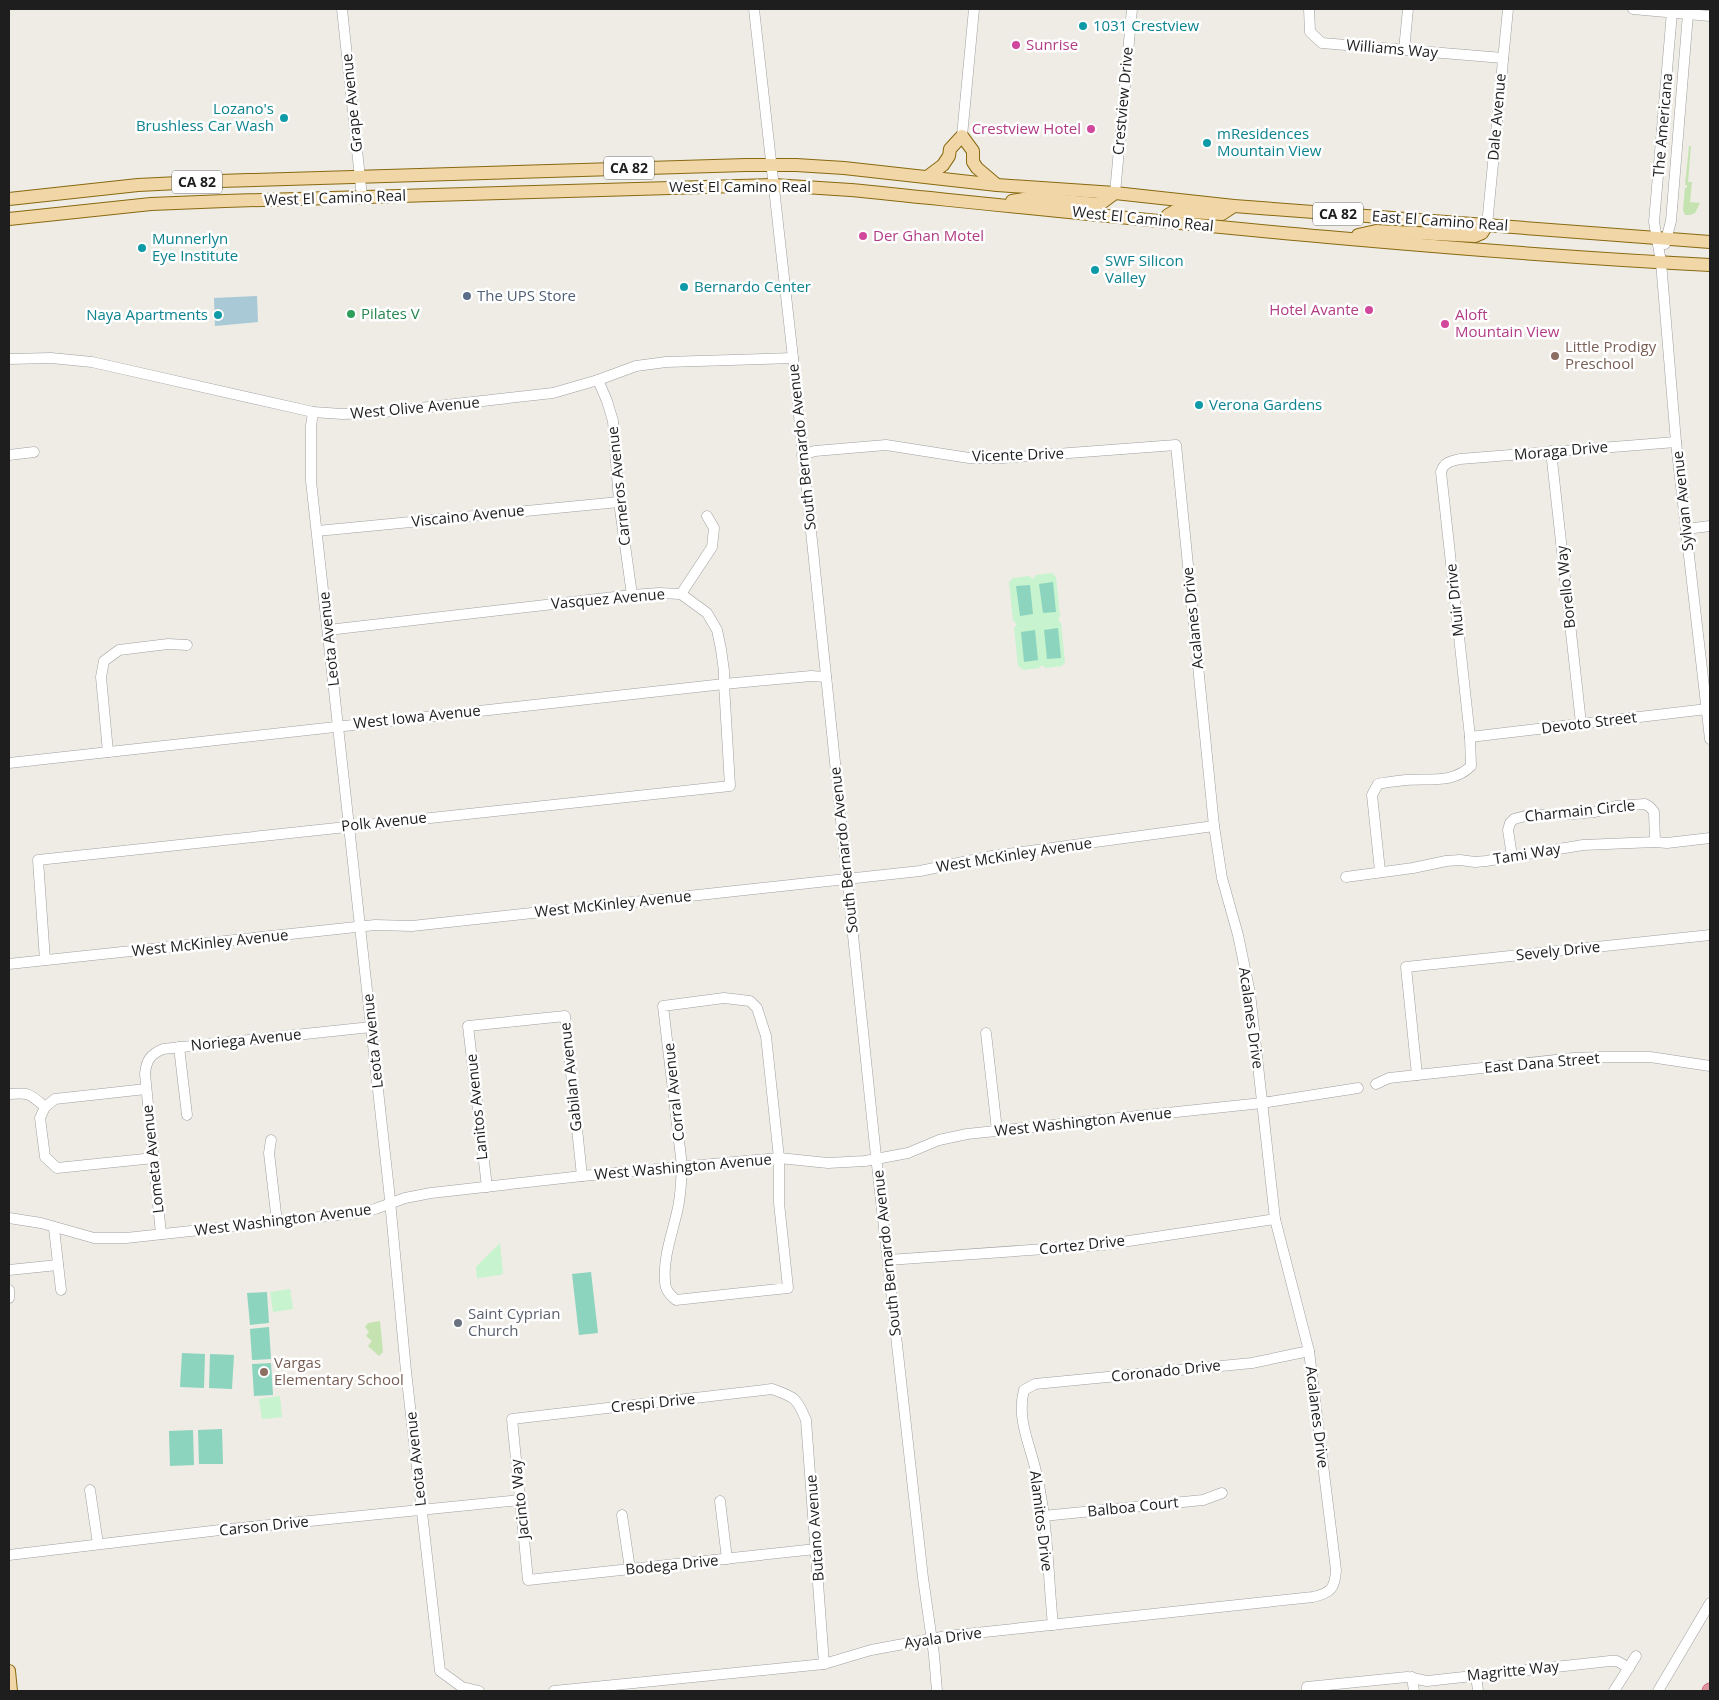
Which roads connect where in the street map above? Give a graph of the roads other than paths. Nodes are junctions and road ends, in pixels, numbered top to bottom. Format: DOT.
graph roads {
  1 [pos="342,9"];
  2 [pos="754,9"];
  3 [pos="974,9"];
  4 [pos="1132,9"];
  5 [pos="1310,9"];
  6 [pos="1408,9"];
  7 [pos="1508,9"];
  8 [pos="1633,9"];
  9 [pos="1672,12"];
  10 [pos="1688,14"];
  11 [pos="1710,16"];
  12 [pos="1404,50"];
  13 [pos="1502,58"];
  14 [pos="962,136"];
  15 [pos="772,164"];
  16 [pos="359,176"];
  17 [pos="927,178"];
  18 [pos="774,185"];
  19 [pos="997,185"];
  20 [pos="1020,187"];
  21 [pos="1115,193"];
  22 [pos="362,197"];
  23 [pos="9,199"];
  24 [pos="994,204"];
  25 [pos="1234,206"];
  26 [pos="9,219"];
  27 [pos="1163,221"];
  28 [pos="1488,225"];
  29 [pos="1259,230"];
  30 [pos="1346,238"];
  31 [pos="1662,238"];
  32 [pos="1710,242"];
  33 [pos="1660,262"];
  34 [pos="1710,265"];
  35 [pos="793,358"];
  36 [pos="9,359"];
  37 [pos="598,380"];
  38 [pos="313,412"];
  39 [pos="1676,442"];
  40 [pos="1176,445"];
  41 [pos="1551,451"];
  42 [pos="34,452"];
  43 [pos="9,455"];
  44 [pos="802,455"];
  45 [pos="1446,464"];
  46 [pos="619,502"];
  47 [pos="707,516"];
  48 [pos="1710,526"];
  49 [pos="1686,529"];
  50 [pos="317,531"];
  51 [pos="682,594"];
  52 [pos="632,595"];
  53 [pos="328,630"];
  54 [pos="187,645"];
  55 [pos="826,677"];
  56 [pos="724,684"];
  57 [pos="1707,708"];
  58 [pos="1581,723"];
  59 [pos="338,726"];
  60 [pos="1470,737"];
  61 [pos="1710,739"];
  62 [pos="108,752"];
  63 [pos="9,763"];
  64 [pos="730,786"];
  65 [pos="349,826"];
  66 [pos="1214,826"];
  67 [pos="1710,838"];
  68 [pos="1656,842"];
  69 [pos="1512,856"];
  70 [pos="1380,871"];
  71 [pos="1346,877"];
  72 [pos="847,879"];
  73 [pos="360,927"];
  74 [pos="1710,934"];
  75 [pos="45,960"];
  76 [pos="9,964"];
  77 [pos="468,1026"];
  78 [pos="371,1027"];
  79 [pos="986,1033"];
  80 [pos="179,1047"];
  81 [pos="1710,1066"];
  82 [pos="1417,1075"];
  83 [pos="1376,1084"];
  84 [pos="146,1086"];
  85 [pos="1358,1088"];
  86 [pos="9,1094"];
  87 [pos="1262,1104"];
  88 [pos="45,1107"];
  89 [pos="187,1115"];
  90 [pos="997,1130"];
  91 [pos="272,1140"];
  92 [pos="154,1158"];
  93 [pos="779,1158"];
  94 [pos="877,1159"];
  95 [pos="682,1166"];
  96 [pos="582,1176"];
  97 [pos="486,1187"];
  98 [pos="390,1203"];
  99 [pos="9,1218"];
  100 [pos="1275,1219"];
  101 [pos="277,1222"];
  102 [pos="54,1228"];
  103 [pos="161,1234"];
  104 [pos="888,1260"];
  105 [pos="58,1265"];
  106 [pos="9,1270"];
  107 [pos="9,1290"];
  108 [pos="61,1290"];
  109 [pos="9,1298"];
  110 [pos="1309,1351"];
  111 [pos="1024,1390"];
  112 [pos="793,1396"];
  113 [pos="512,1419"];
  114 [pos="90,1490"];
  115 [pos="1222,1493"];
  116 [pos="520,1500"];
  117 [pos="720,1501"];
  118 [pos="421,1510"];
  119 [pos="622,1515"];
  120 [pos="1043,1516"];
  121 [pos="98,1544"];
  122 [pos="816,1549"];
  123 [pos="9,1555"];
  124 [pos="727,1559"];
  125 [pos="630,1570"];
  126 [pos="528,1580"];
  127 [pos="1332,1589"];
  128 [pos="1710,1603"];
  129 [pos="1053,1625"];
  130 [pos="932,1638"];
  131 [pos="1636,1656"];
  132 [pos="824,1664"];
  133 [pos="1629,1668"];
  134 [pos="9,1670"];
  135 [pos="1476,1675"];
  136 [pos="1412,1677"];
  137 [pos="1307,1689"];
  138 [pos="11,1691"];
  139 [pos="479,1691"];
  140 [pos="554,1691"];
  141 [pos="937,1691"];
  142 [pos="1414,1691"];
  143 [pos="1478,1691"];
  144 [pos="1614,1691"];
  145 [pos="1658,1691"];
  1 -- 16 [label="street, Grape Avenue"];
  2 -- 15 [label="street, South Bernardo Avenue"];
  3 -- 14 [label="street"];
  4 -- 21 [label="street, Crestview Drive"];
  5 -- 12 [label="street, Williams Way"];
  6 -- 12 [label="street"];
  7 -- 13 [label="street, Dale Avenue"];
  8 -- 9 [label="street"];
  9 -- 10 [label="street"];
  9 -- 31 [label="street, The Americana"];
  10 -- 11 [label="street"];
  10 -- 31 [label="street, The Americana"];
  12 -- 13 [label="street, Williams Way"];
  13 -- 28 [label="street, Dale Avenue"];
  14 -- 17 [label="main road"];
  14 -- 19 [label="main road"];
  15 -- 16 [label="main road, West El Camino Real / CA 82"];
  15 -- 17 [label="main road, West El Camino Real / CA 82"];
  15 -- 18 [label="street, South Bernardo Avenue"];
  16 -- 22 [label="street, Grape Avenue"];
  16 -- 23 [label="main road, West El Camino Real / CA 82"];
  17 -- 19 [label="main road, West El Camino Real / CA 82"];
  18 -- 22 [label="main road, West El Camino Real / CA 82"];
  18 -- 24 [label="main road, West El Camino Real / CA 82"];
  18 -- 35 [label="street, South Bernardo Avenue"];
  19 -- 20 [label="main road, West El Camino Real / CA 82"];
  20 -- 21 [label="main road, East El Camino Real / CA 82"];
  21 -- 24 [label="main road"];
  21 -- 25 [label="main road, East El Camino Real / CA 82"];
  22 -- 26 [label="main road, West El Camino Real / CA 82"];
  24 -- 27 [label="main road, West El Camino Real / CA 82"];
  25 -- 27 [label="main road"];
  25 -- 28 [label="main road, East El Camino Real / CA 82"];
  27 -- 29 [label="main road, West El Camino Real / CA 82"];
  28 -- 30 [label="main road"];
  28 -- 31 [label="main road, East El Camino Real / CA 82"];
  29 -- 30 [label="main road, East El Camino Real / CA 82"];
  30 -- 33 [label="main road, East El Camino Real / CA 82"];
  31 -- 32 [label="main road, East El Camino Real / CA 82"];
  31 -- 33 [label="street, Sylvan Avenue"];
  33 -- 34 [label="main road, East El Camino Real / CA 82"];
  33 -- 39 [label="street, Sylvan Avenue"];
  35 -- 37 [label="street, West Olive Avenue"];
  35 -- 44 [label="street, South Bernardo Avenue"];
  36 -- 38 [label="street, West Olive Avenue"];
  37 -- 38 [label="street, West Olive Avenue"];
  37 -- 46 [label="street, Carneros Avenue"];
  38 -- 50 [label="street, Leota Avenue"];
  39 -- 41 [label="street, Moraga Drive"];
  39 -- 49 [label="street, Sylvan Avenue"];
  40 -- 44 [label="street, Vicente Drive"];
  40 -- 66 [label="street, Acalanes Drive"];
  41 -- 45 [label="street, Moraga Drive"];
  41 -- 58 [label="street, Borello Way"];
  42 -- 43 [label="street"];
  44 -- 55 [label="street, South Bernardo Avenue"];
  45 -- 60 [label="street, Muir Drive"];
  46 -- 50 [label="street, Viscaino Avenue"];
  46 -- 52 [label="street, Carneros Avenue"];
  47 -- 51 [label="street"];
  48 -- 49 [label="street"];
  49 -- 57 [label="street, Sylvan Avenue"];
  50 -- 53 [label="street, Leota Avenue"];
  51 -- 52 [label="street, Vasquez Avenue"];
  51 -- 56 [label="street, Vasquez Avenue"];
  52 -- 53 [label="street, Vasquez Avenue"];
  53 -- 59 [label="street, Leota Avenue"];
  54 -- 62 [label="street"];
  55 -- 56 [label="street, West Iowa Avenue"];
  55 -- 72 [label="street, South Bernardo Avenue"];
  56 -- 59 [label="street, West Iowa Avenue"];
  56 -- 64 [label="street, Vasquez Avenue"];
  57 -- 58 [label="street, Devoto Street"];
  57 -- 61 [label="street, Sylvan Avenue"];
  58 -- 60 [label="street, Devoto Street"];
  59 -- 62 [label="street, West Iowa Avenue"];
  59 -- 65 [label="street, Leota Avenue"];
  60 -- 70 [label="street, Muir Drive"];
  62 -- 63 [label="street, West Iowa Avenue"];
  64 -- 65 [label="street, Polk Avenue"];
  65 -- 73 [label="street, Leota Avenue"];
  65 -- 75 [label="street, Polk Avenue"];
  66 -- 72 [label="street, West McKinley Avenue"];
  66 -- 87 [label="street, Acalanes Drive"];
  67 -- 68 [label="street, Tami Way"];
  68 -- 69 [label="street, Tami Way"];
  68 -- 69 [label="street, Charmain Circle"];
  69 -- 70 [label="street, Tami Way"];
  70 -- 71 [label="street, Tami Way"];
  72 -- 73 [label="street, West McKinley Avenue"];
  72 -- 94 [label="street, South Bernardo Avenue"];
  73 -- 75 [label="street, West McKinley Avenue"];
  73 -- 78 [label="street, Leota Avenue"];
  74 -- 82 [label="street, Sevely Drive"];
  75 -- 76 [label="street, West McKinley Avenue"];
  77 -- 96 [label="street, Gabilan Avenue"];
  77 -- 97 [label="street, Lanitos Avenue"];
  78 -- 80 [label="street, Noriega Avenue"];
  78 -- 98 [label="street, Leota Avenue"];
  79 -- 90 [label="street"];
  80 -- 84 [label="street, Noriega Avenue"];
  80 -- 89 [label="street"];
  81 -- 82 [label="street, East Dana Street"];
  82 -- 83 [label="street, East Dana Street"];
  84 -- 88 [label="street"];
  84 -- 92 [label="street, Lometa Avenue"];
  85 -- 87 [label="street, West Washington Avenue"];
  86 -- 88 [label="street"];
  87 -- 90 [label="street, West Washington Avenue"];
  87 -- 100 [label="street, Acalanes Drive"];
  88 -- 92 [label="street"];
  90 -- 94 [label="street, West Washington Avenue"];
  91 -- 101 [label="street"];
  92 -- 103 [label="street, Lometa Avenue"];
  93 -- 94 [label="street, West Washington Avenue"];
  93 -- 95 [label="street, West Washington Avenue"];
  93 -- 95 [label="street, Corral Avenue"];
  93 -- 95 [label="street, Corral Avenue"];
  94 -- 104 [label="street, South Bernardo Avenue"];
  95 -- 96 [label="street, West Washington Avenue"];
  96 -- 97 [label="street, West Washington Avenue"];
  97 -- 98 [label="street, West Washington Avenue"];
  98 -- 101 [label="street, West Washington Avenue"];
  98 -- 118 [label="street, Leota Avenue"];
  99 -- 102 [label="street, West Washington Avenue"];
  100 -- 104 [label="street, Cortez Drive"];
  100 -- 110 [label="street, Acalanes Drive"];
  101 -- 103 [label="street, West Washington Avenue"];
  102 -- 103 [label="street, West Washington Avenue"];
  102 -- 105 [label="street"];
  104 -- 130 [label="street, South Bernardo Avenue"];
  105 -- 106 [label="street"];
  105 -- 108 [label="street"];
  107 -- 109 [label="street"];
  110 -- 111 [label="street, Coronado Drive"];
  110 -- 127 [label="street, Acalanes Drive"];
  111 -- 120 [label="street, Alamitos Drive"];
  112 -- 113 [label="street, Crespi Drive"];
  112 -- 122 [label="street, Butano Avenue"];
  113 -- 116 [label="street, Jacinto Way"];
  114 -- 121 [label="street"];
  115 -- 120 [label="street, Balboa Court"];
  116 -- 118 [label="street, Carson Drive"];
  116 -- 126 [label="street, Jacinto Way"];
  117 -- 124 [label="street"];
  118 -- 121 [label="street, Carson Drive"];
  118 -- 139 [label="street, Leota Avenue"];
  119 -- 125 [label="street"];
  120 -- 129 [label="street, Alamitos Drive"];
  121 -- 123 [label="street, Carson Drive"];
  122 -- 124 [label="street, Bodega Drive"];
  122 -- 132 [label="street, Butano Avenue"];
  124 -- 125 [label="street, Bodega Drive"];
  125 -- 126 [label="street, Bodega Drive"];
  127 -- 129 [label="street, Ayala Drive"];
  128 -- 145 [label="street"];
  129 -- 130 [label="street, Ayala Drive"];
  130 -- 132 [label="street, Ayala Drive"];
  130 -- 141 [label="street, South Bernardo Avenue"];
  131 -- 133 [label="street"];
  132 -- 140 [label="street, Ayala Drive"];
  133 -- 135 [label="street, Magritte Way"];
  133 -- 144 [label="street"];
  134 -- 138 [label="main road"];
  135 -- 136 [label="street, Magritte Way"];
  135 -- 143 [label="street"];
  136 -- 137 [label="street, Magritte Way"];
  136 -- 142 [label="street"];
}
